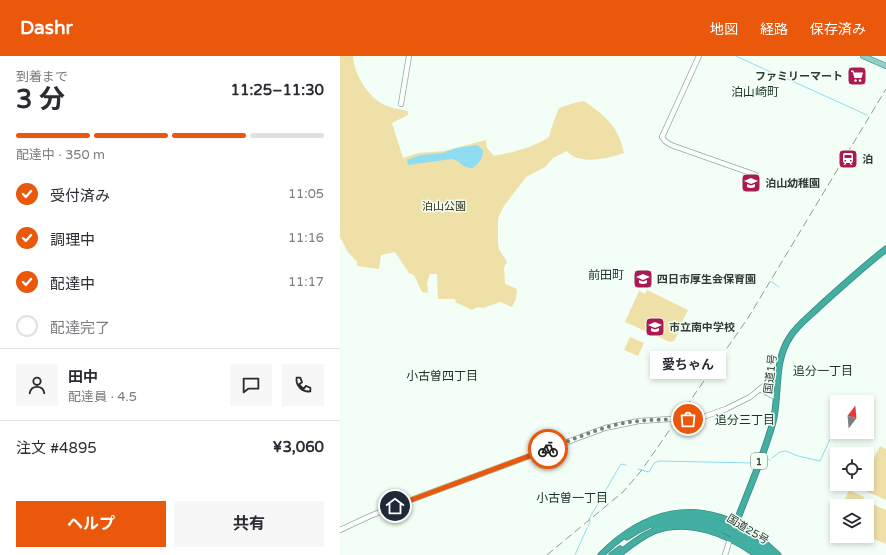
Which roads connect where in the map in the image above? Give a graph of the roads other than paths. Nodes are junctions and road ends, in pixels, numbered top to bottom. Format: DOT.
graph roads {
  1 [pos="409,56"];
  2 [pos="699,56"];
  3 [pos="863,56"];
  4 [pos="886,66"];
  5 [pos="401,104"];
  6 [pos="756,175"];
  7 [pos="886,249"];
  8 [pos="778,370"];
  9 [pos="760,389"];
  10 [pos="777,398"];
  11 [pos="725,528"];
  12 [pos="340,530"];
  13 [pos="733,532"];
  14 [pos="741,537"];
  15 [pos="601,555"];
  16 [pos="606,555"];
  17 [pos="612,555"];
  18 [pos="618,555"];
  19 [pos="725,555"];
  20 [pos="757,555"];
  21 [pos="764,555"];
  22 [pos="771,555"];
  23 [pos="778,555"];
  1 -- 5 [label="main road"];
  2 -- 6 [label="main road"];
  3 -- 4 [label="main road"];
  7 -- 8 [label="highway, 国道1号 / 1"];
  8 -- 9 [label="main road"];
  8 -- 10 [label="highway, 国道1号 / 1"];
  9 -- 10 [label="main road"];
  9 -- 12 [label="main road"];
  10 -- 13 [label="highway, 国道1号 / 1"];
  11 -- 13 [label="highway, 国道25号, bridge"];
  11 -- 16 [label="highway, 国道25号"];
  11 -- 17 [label="highway, 国道25号"];
  13 -- 14 [label="highway, 国道25号"];
  13 -- 15 [label="highway"];
  13 -- 18 [label="highway"];
  13 -- 19 [label="main road"];
  13 -- 20 [label="highway"];
  13 -- 23 [label="highway"];
  14 -- 21 [label="highway, 国道25号"];
  14 -- 22 [label="highway, 国道25号"];
}
